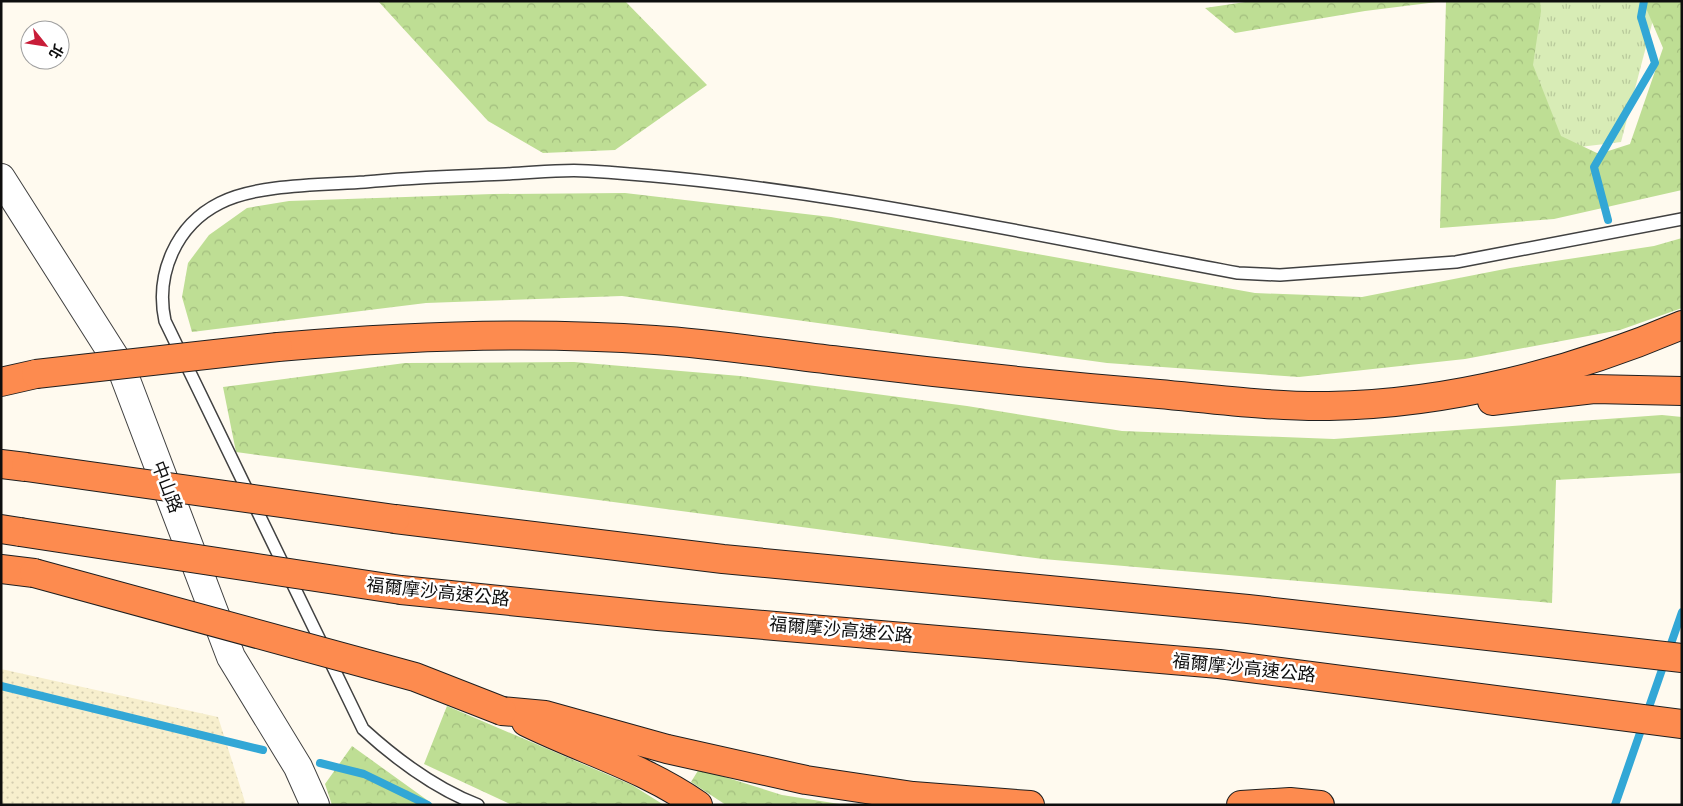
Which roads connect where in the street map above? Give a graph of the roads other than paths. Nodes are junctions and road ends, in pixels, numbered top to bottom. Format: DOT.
graph roads {
  1 [pos="1,178"];
  2 [pos="1682,219"];
  3 [pos="1682,325"];
  4 [pos="1,382"];
  5 [pos="1682,390"];
  6 [pos="1433,398"];
  7 [pos="14,466"];
  8 [pos="11,531"];
  9 [pos="1,569"];
  10 [pos="1682,658"];
  11 [pos="502,711"];
  12 [pos="1682,724"];
  13 [pos="315,805"];
  14 [pos="478,805"];
  15 [pos="698,805"];
  16 [pos="1030,805"];
  17 [pos="1241,805"];
  18 [pos="1320,805"];
  1 -- 13 [label="street, 中山路"];
  2 -- 14 [label="lane"];
  3 -- 6 [label="highway"];
  4 -- 6 [label="highway, bridge"];
  5 -- 6 [label="highway"];
  7 -- 10 [label="highway, bridge"];
  8 -- 12 [label="highway, 福爾摩沙高速公路, bridge"];
  9 -- 11 [label="highway, bridge"];
  11 -- 15 [label="highway"];
  11 -- 16 [label="highway"];
  17 -- 18 [label="highway"];
}
